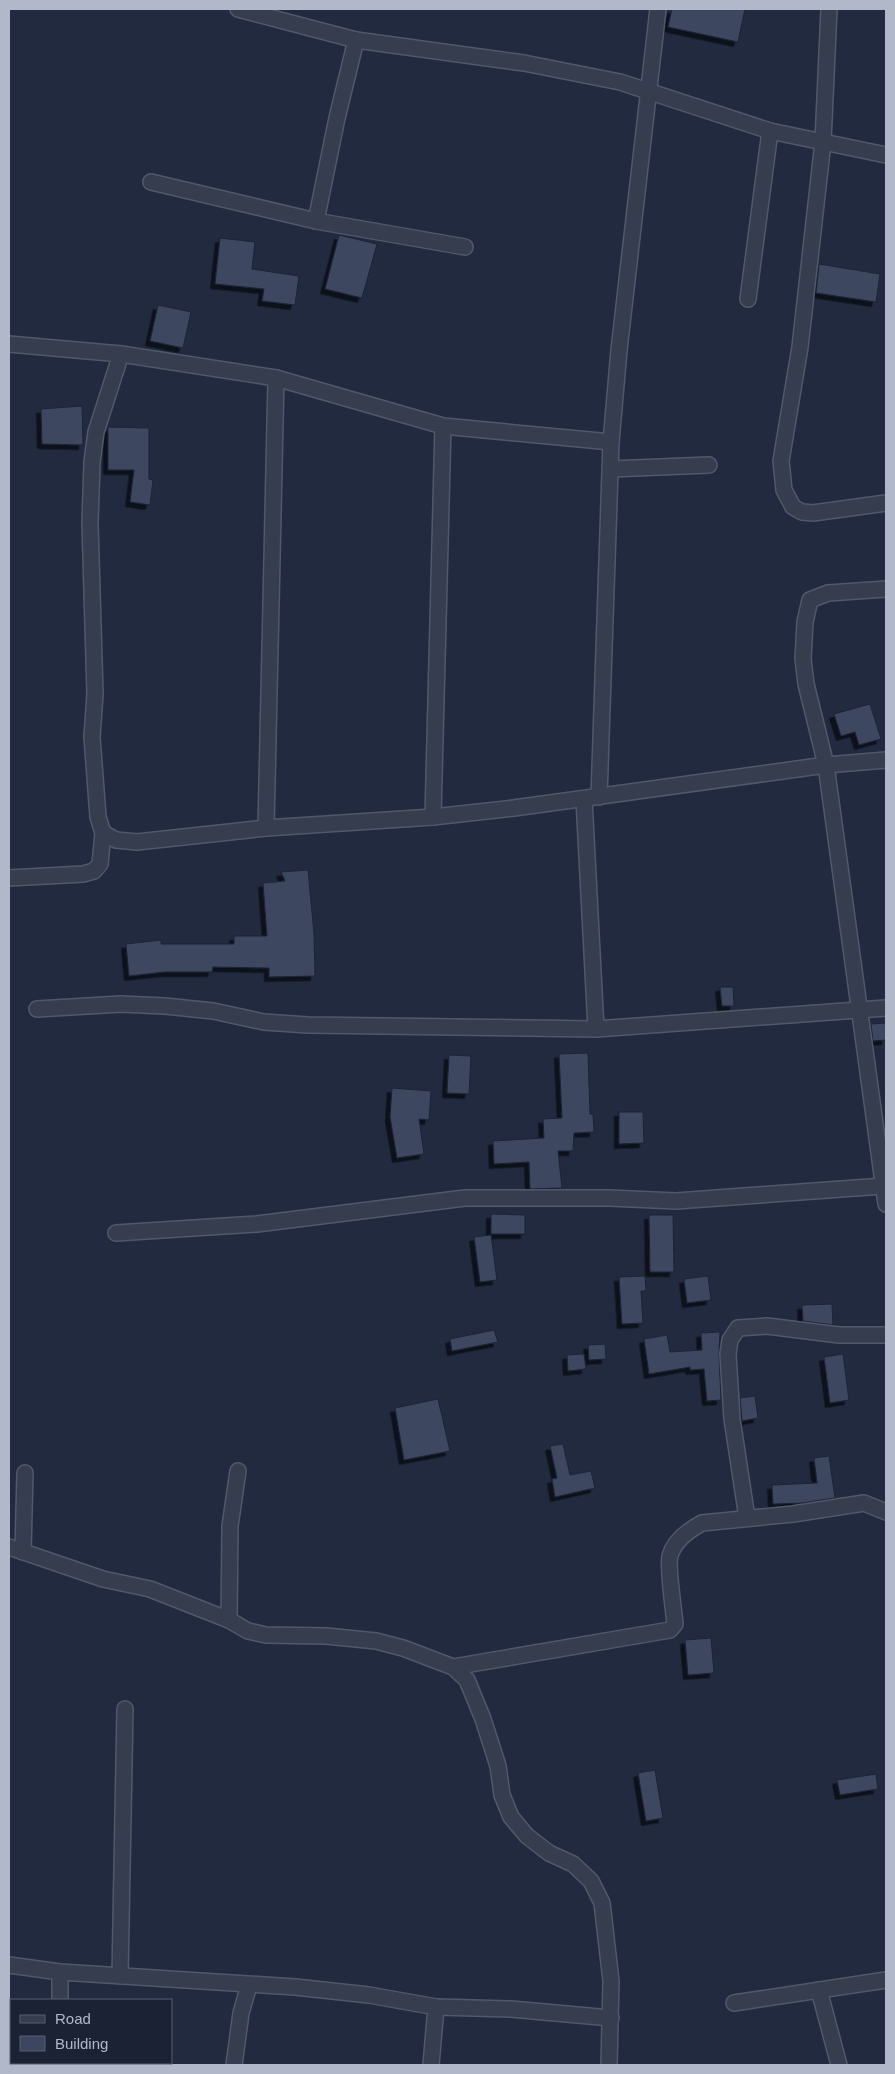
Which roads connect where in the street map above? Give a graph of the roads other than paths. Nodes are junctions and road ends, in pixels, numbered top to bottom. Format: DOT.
graph roads {
  1 [pos="238,9"];
  2 [pos="658,9"];
  3 [pos="829,9"];
  4 [pos="356,40"];
  5 [pos="649,90"];
  6 [pos="770,131"];
  7 [pos="823,142"];
  8 [pos="886,155"];
  9 [pos="151,182"];
  10 [pos="316,221"];
  11 [pos="465,247"];
  12 [pos="748,299"];
  13 [pos="9,344"];
  14 [pos="121,354"];
  15 [pos="276,378"];
  16 [pos="443,426"];
  17 [pos="612,442"];
  18 [pos="709,465"];
  19 [pos="611,469"];
  20 [pos="886,503"];
  21 [pos="886,589"];
  22 [pos="886,760"];
  23 [pos="826,765"];
  24 [pos="591,798"];
  25 [pos="433,816"];
  26 [pos="266,828"];
  27 [pos="102,833"];
  28 [pos="9,878"];
  29 [pos="886,1008"];
  30 [pos="37,1009"];
  31 [pos="860,1010"];
  32 [pos="596,1029"];
  33 [pos="883,1186"];
  34 [pos="886,1204"];
  35 [pos="116,1233"];
  36 [pos="886,1335"];
  37 [pos="238,1471"];
  38 [pos="25,1473"];
  39 [pos="886,1512"];
  40 [pos="747,1518"];
  41 [pos="16,1550"];
  42 [pos="229,1620"];
  43 [pos="453,1667"];
  44 [pos="125,1708"];
  45 [pos="9,1965"];
  46 [pos="60,1972"];
  47 [pos="120,1976"];
  48 [pos="886,1980"];
  49 [pos="248,1985"];
  50 [pos="819,1990"];
  51 [pos="60,1999"];
  52 [pos="734,2003"];
  53 [pos="436,2007"];
  54 [pos="611,2018"];
  55 [pos="234,2065"];
  56 [pos="431,2065"];
  57 [pos="609,2065"];
  58 [pos="839,2065"];
  1 -- 4 [label="street"];
  2 -- 5 [label="street"];
  3 -- 7 [label="street"];
  4 -- 5 [label="street"];
  4 -- 10 [label="street"];
  5 -- 6 [label="street"];
  5 -- 17 [label="street"];
  6 -- 7 [label="street"];
  6 -- 12 [label="street"];
  7 -- 8 [label="street"];
  7 -- 20 [label="street"];
  9 -- 10 [label="street"];
  10 -- 11 [label="street"];
  13 -- 14 [label="street"];
  14 -- 15 [label="street"];
  14 -- 27 [label="street"];
  15 -- 16 [label="street"];
  15 -- 26 [label="street"];
  16 -- 17 [label="street"];
  16 -- 25 [label="street"];
  17 -- 19 [label="street"];
  18 -- 19 [label="street"];
  19 -- 24 [label="street"];
  21 -- 23 [label="street"];
  22 -- 23 [label="street"];
  23 -- 24 [label="street"];
  23 -- 31 [label="street"];
  24 -- 25 [label="street"];
  24 -- 32 [label="street"];
  25 -- 26 [label="street"];
  26 -- 27 [label="street"];
  27 -- 28 [label="street"];
  29 -- 31 [label="street"];
  30 -- 32 [label="street"];
  31 -- 32 [label="street"];
  31 -- 33 [label="street"];
  33 -- 34 [label="street"];
  33 -- 35 [label="street"];
  36 -- 40 [label="street"];
  37 -- 42 [label="street"];
  38 -- 41 [label="street"];
  39 -- 40 [label="street"];
  40 -- 43 [label="street"];
  41 -- 42 [label="street"];
  42 -- 43 [label="street"];
  43 -- 54 [label="street"];
  44 -- 47 [label="street"];
  45 -- 46 [label="street"];
  46 -- 47 [label="street"];
  46 -- 51 [label="street"];
  47 -- 49 [label="street"];
  48 -- 50 [label="street"];
  49 -- 53 [label="street"];
  49 -- 55 [label="street"];
  50 -- 52 [label="street"];
  50 -- 58 [label="street"];
  53 -- 54 [label="street"];
  53 -- 56 [label="street"];
  54 -- 57 [label="street"];
}
